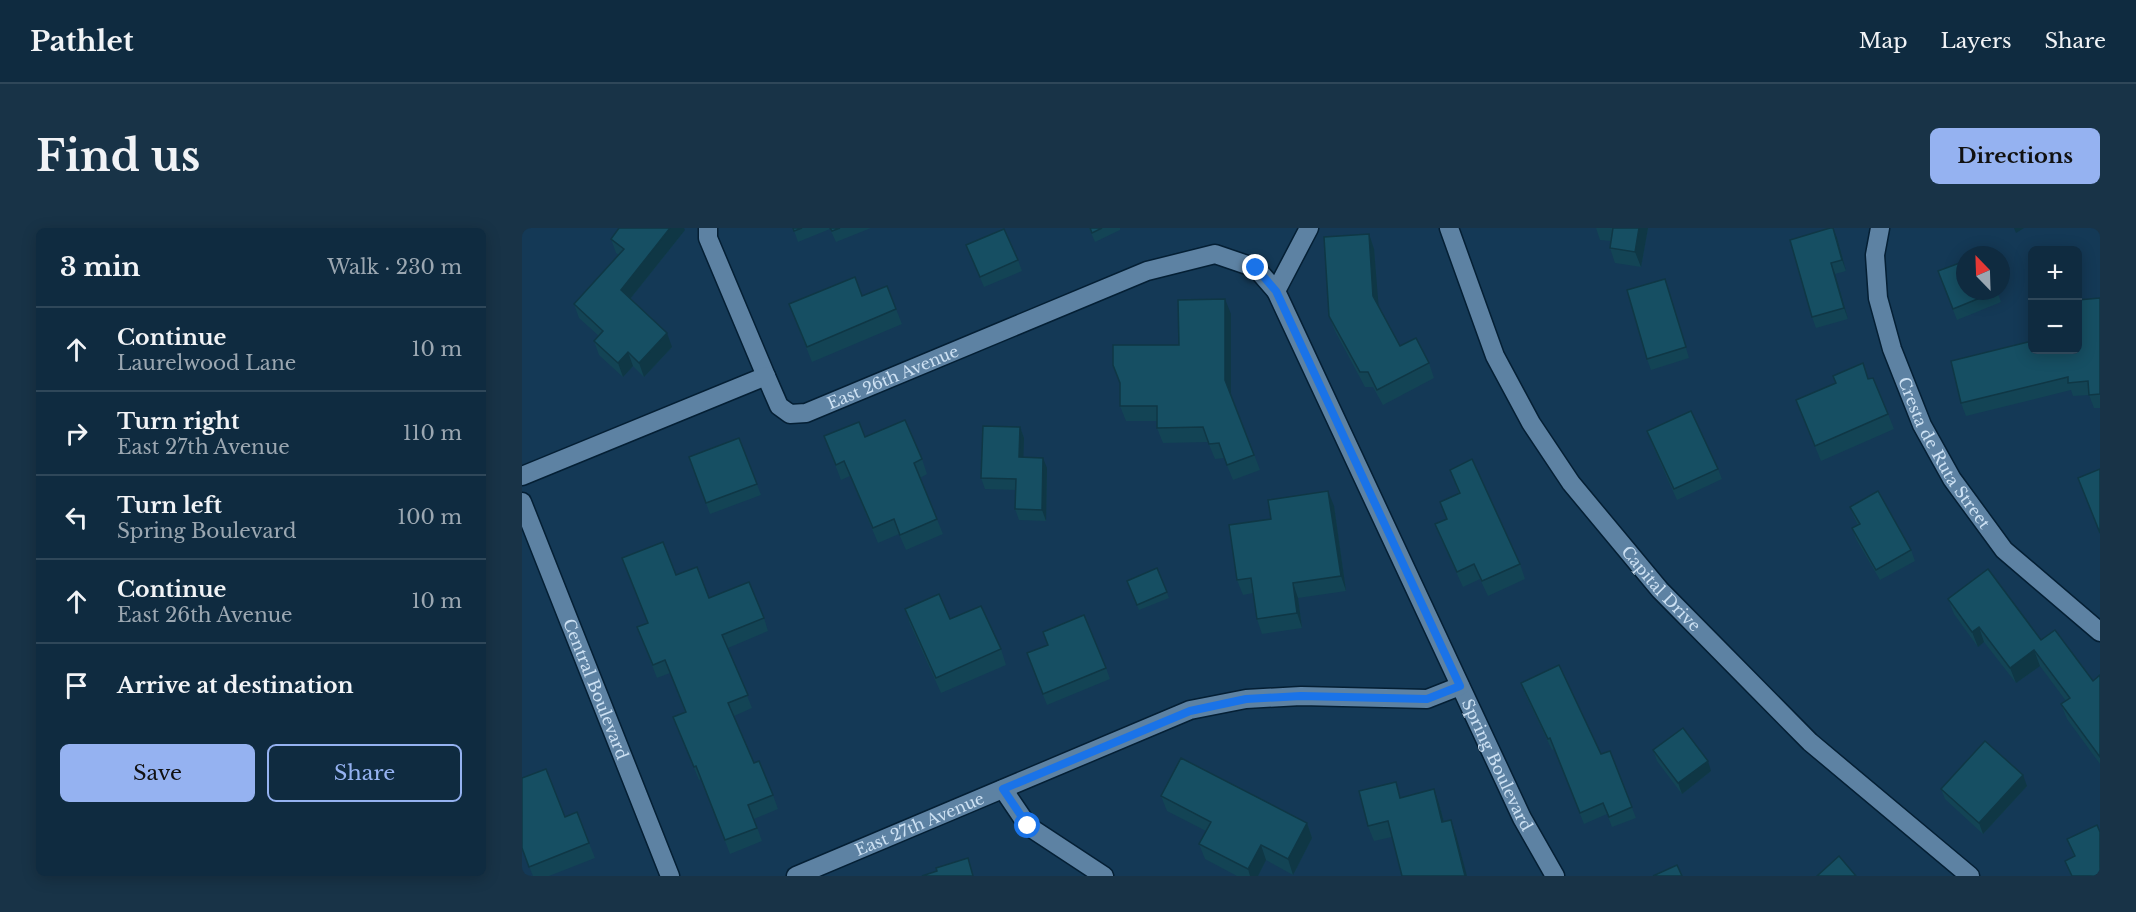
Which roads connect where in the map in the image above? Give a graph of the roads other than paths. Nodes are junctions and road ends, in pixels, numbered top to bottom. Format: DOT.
graph roads {
  1 [pos="708,228"];
  2 [pos="1309,228"];
  3 [pos="1449,228"];
  4 [pos="1880,228"];
  5 [pos="1276,291"];
  6 [pos="766,376"];
  7 [pos="522,476"];
  8 [pos="522,502"];
  9 [pos="2100,632"];
  10 [pos="1460,686"];
  11 [pos="1003,789"];
  12 [pos="670,876"];
  13 [pos="796,876"];
  14 [pos="1104,876"];
  15 [pos="1555,876"];
  16 [pos="1970,876"];
  1 -- 6 [label="street, East 26th Avenue"];
  2 -- 5 [label="street"];
  3 -- 16 [label="street, Capital Drive"];
  4 -- 9 [label="street, Cresta de Ruta Street"];
  5 -- 6 [label="street, East 26th Avenue"];
  5 -- 10 [label="street, Spring Boulevard"];
  6 -- 7 [label="street"];
  8 -- 12 [label="street, Central Boulevard"];
  10 -- 11 [label="street, East 27th Avenue"];
  10 -- 15 [label="street, Spring Boulevard"];
  11 -- 13 [label="street, East 27th Avenue"];
  11 -- 14 [label="street"];
}
